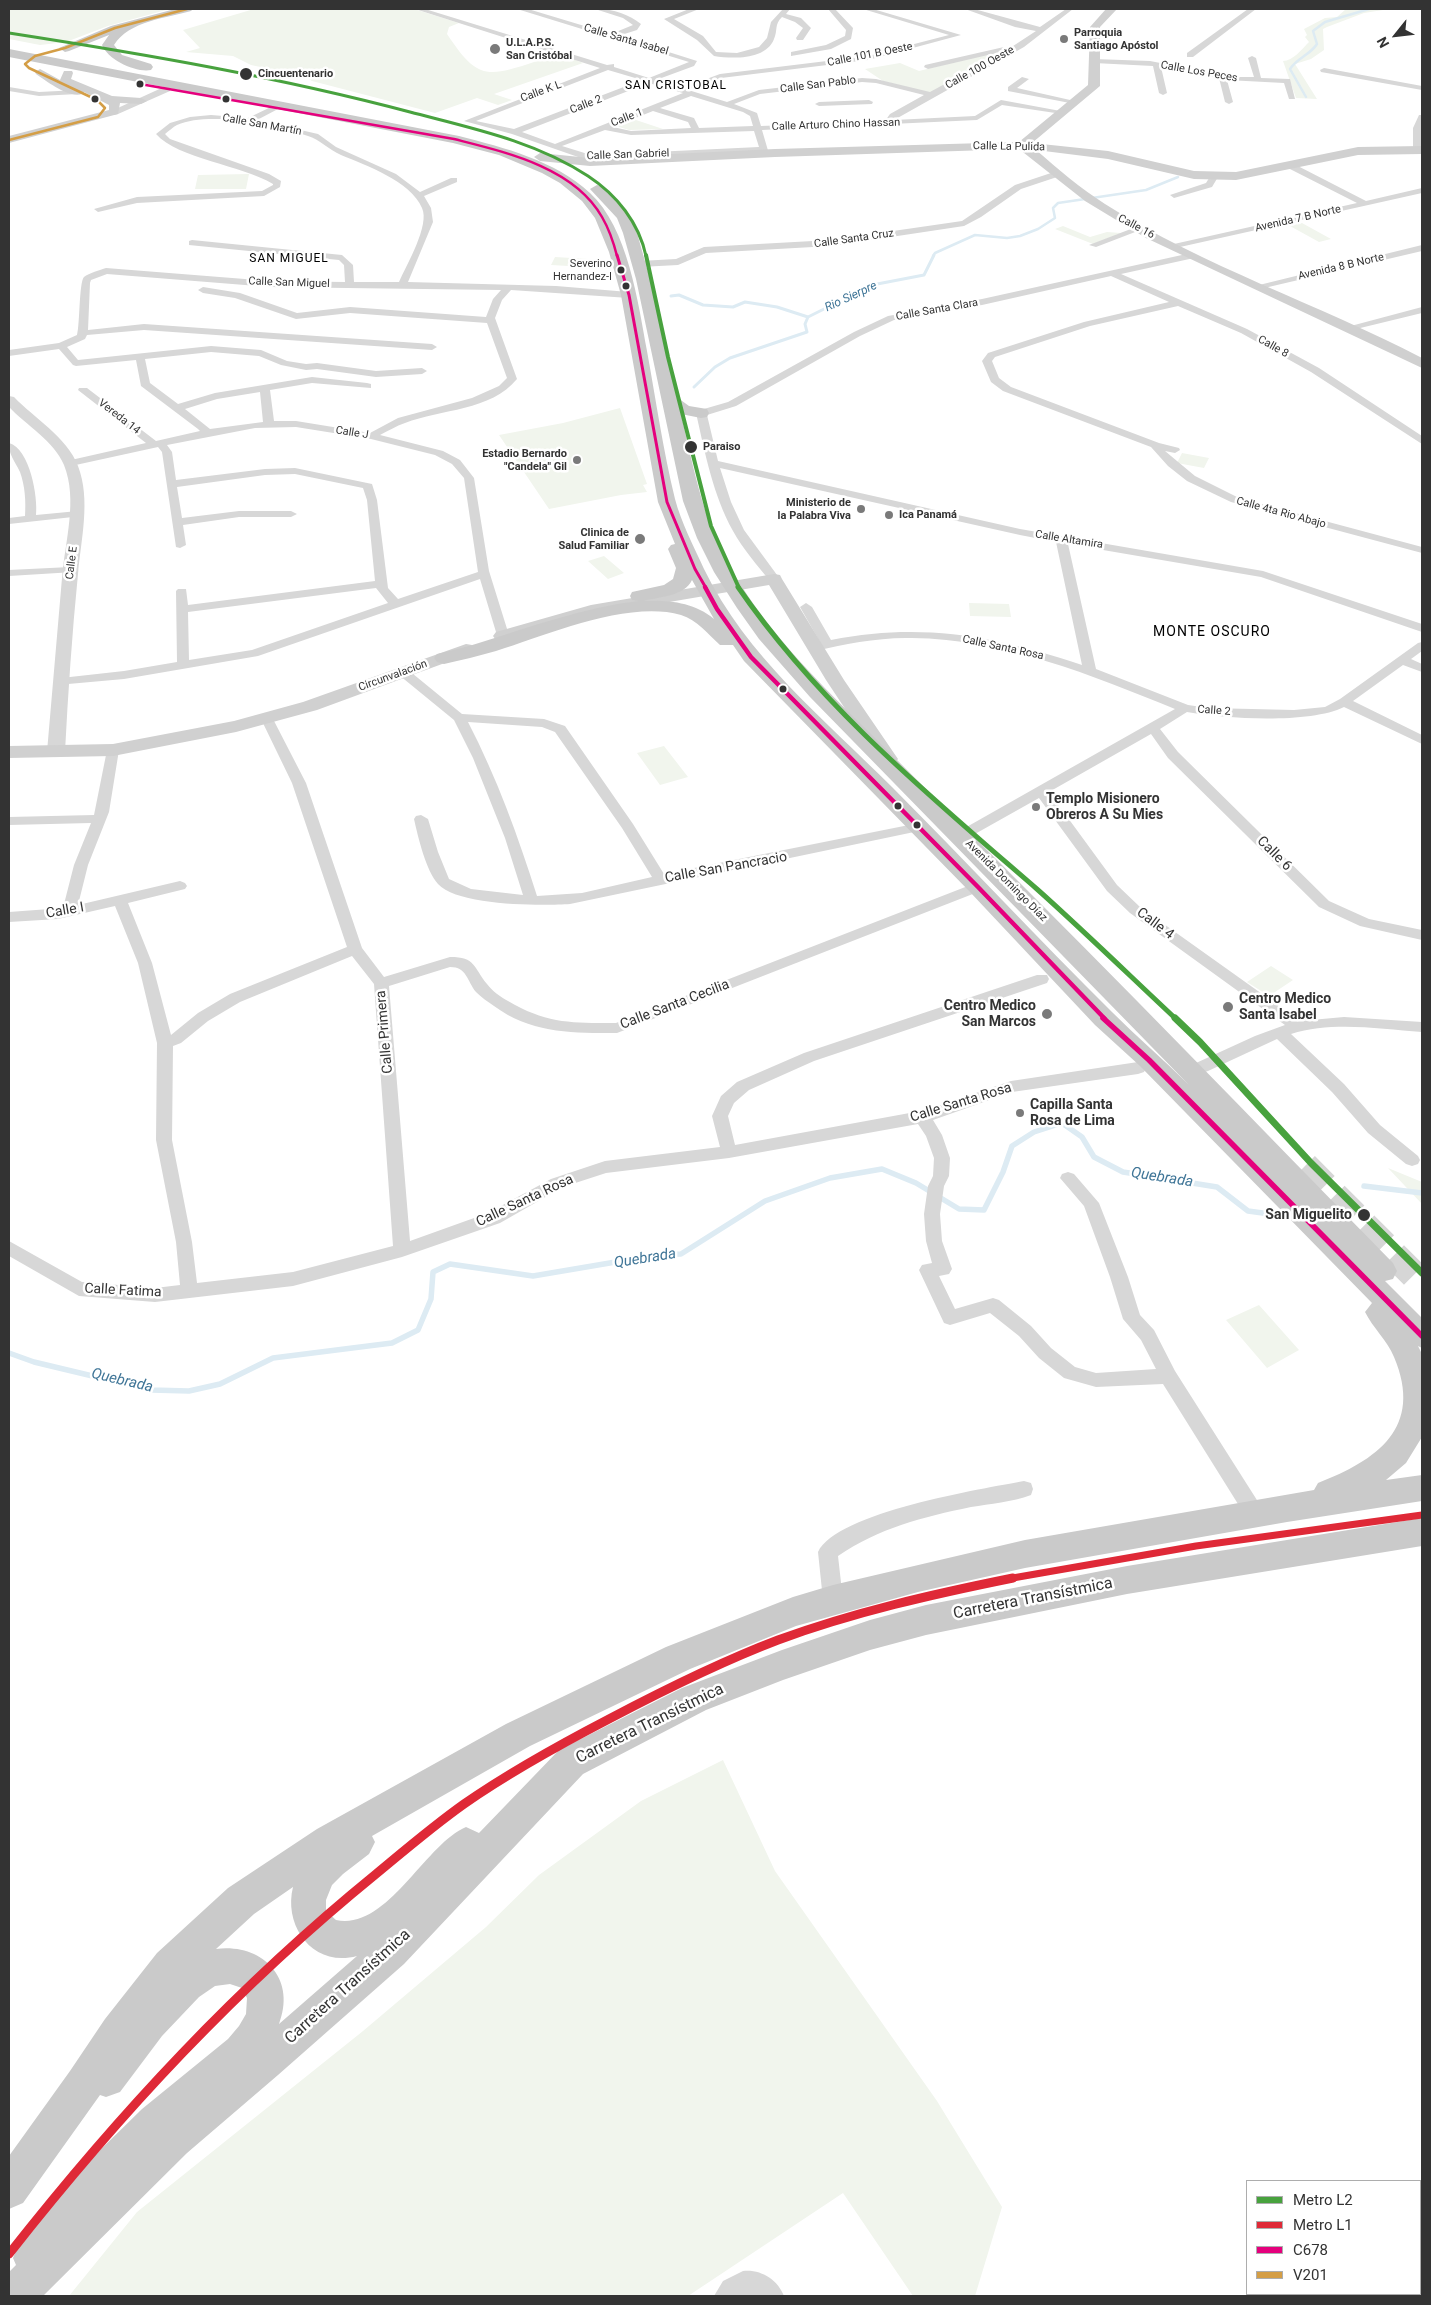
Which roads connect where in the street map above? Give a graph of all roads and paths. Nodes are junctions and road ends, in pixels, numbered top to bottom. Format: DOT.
graph roads {
  1 [pos="187,9"];
  2 [pos="418,9"];
  3 [pos="432,9"];
  4 [pos="521,9"];
  5 [pos="599,9"];
  6 [pos="695,9"];
  7 [pos="787,9"];
  8 [pos="831,9"];
  9 [pos="866,9"];
  10 [pos="968,9"];
  11 [pos="1070,9"];
  12 [pos="1112,9"];
  13 [pos="1252,9"];
  14 [pos="684,10"];
  15 [pos="781,15"];
  16 [pos="133,24"];
  17 [pos="1042,30"];
  18 [pos="612,36"];
  19 [pos="800,38"];
  20 [pos="12,44"];
  21 [pos="1021,45"];
  22 [pos="56,50"];
  23 [pos="9,53"];
  24 [pos="794,54"];
  25 [pos="1190,55"];
  26 [pos="9,58"];
  27 [pos="100,58"];
  28 [pos="1252,58"];
  29 [pos="1094,62"];
  30 [pos="26,63"];
  31 [pos="1158,65"];
  32 [pos="612,66"];
  33 [pos="928,67"];
  34 [pos="150,68"];
  35 [pos="1324,70"];
  36 [pos="71,78"];
  37 [pos="653,78"];
  38 [pos="1222,78"];
  39 [pos="1025,79"];
  40 [pos="1258,80"];
  41 [pos="813,86"];
  42 [pos="1422,88"];
  43 [pos="9,89"];
  44 [pos="166,89"];
  45 [pos="693,90"];
  46 [pos="1163,93"];
  47 [pos="932,95"];
  48 [pos="1292,97"];
  49 [pos="110,99"];
  50 [pos="141,101"];
  51 [pos="731,102"];
  52 [pos="870,102"];
  53 [pos="1075,102"];
  54 [pos="1229,102"];
  55 [pos="275,107"];
  56 [pos="653,108"];
  57 [pos="762,111"];
  58 [pos="114,112"];
  59 [pos="1062,112"];
  60 [pos="823,115"];
  61 [pos="1422,116"];
  62 [pos="98,117"];
  63 [pos="249,121"];
  64 [pos="468,121"];
  65 [pos="887,123"];
  66 [pos="604,127"];
  67 [pos="758,128"];
  68 [pos="404,129"];
  69 [pos="443,129"];
  70 [pos="696,130"];
  71 [pos="515,132"];
  72 [pos="1036,134"];
  73 [pos="9,140"];
  74 [pos="769,140"];
  75 [pos="1022,145"];
  76 [pos="556,146"];
  77 [pos="1065,149"];
  78 [pos="1419,150"];
  79 [pos="1038,158"];
  80 [pos="1289,164"];
  81 [pos="584,169"];
  82 [pos="1057,174"];
  83 [pos="1214,177"];
  84 [pos="454,180"];
  85 [pos="1422,192"];
  86 [pos="420,195"];
  87 [pos="1174,195"];
  88 [pos="1365,204"];
  89 [pos="98,209"];
  90 [pos="1139,230"];
  91 [pos="192,242"];
  92 [pos="1093,245"];
  93 [pos="1174,247"];
  94 [pos="1422,248"];
  95 [pos="1191,256"];
  96 [pos="640,264"];
  97 [pos="1113,274"];
  98 [pos="350,284"];
  99 [pos="403,284"];
  100 [pos="1260,286"];
  101 [pos="509,287"];
  102 [pos="203,290"];
  103 [pos="629,295"];
  104 [pos="1177,303"];
  105 [pos="1422,310"];
  106 [pos="490,320"];
  107 [pos="1352,327"];
  108 [pos="83,333"];
  109 [pos="61,346"];
  110 [pos="432,347"];
  111 [pos="9,353"];
  112 [pos="140,356"];
  113 [pos="1422,364"];
  114 [pos="422,371"];
  115 [pos="367,386"];
  116 [pos="265,388"];
  117 [pos="83,390"];
  118 [pos="669,398"];
  119 [pos="11,404"];
  120 [pos="177,408"];
  121 [pos="701,413"];
  122 [pos="269,425"];
  123 [pos="207,433"];
  124 [pos="371,436"];
  125 [pos="1422,441"];
  126 [pos="157,444"];
  127 [pos="1155,445"];
  128 [pos="9,446"];
  129 [pos="1175,450"];
  130 [pos="71,463"];
  131 [pos="713,463"];
  132 [pos="172,484"];
  133 [pos="78,514"];
  134 [pos="291,514"];
  135 [pos="30,519"];
  136 [pos="9,521"];
  137 [pos="177,522"];
  138 [pos="680,533"];
  139 [pos="1061,538"];
  140 [pos="180,545"];
  141 [pos="1422,550"];
  142 [pos="70,570"];
  143 [pos="9,573"];
  144 [pos="484,574"];
  145 [pos="774,579"];
  146 [pos="381,584"];
  147 [pos="182,592"];
  148 [pos="396,604"];
  149 [pos="806,607"];
  150 [pos="182,609"];
  151 [pos="1422,628"];
  152 [pos="502,632"];
  153 [pos="821,645"];
  154 [pos="1422,646"];
  155 [pos="450,655"];
  156 [pos="751,657"];
  157 [pos="1404,661"];
  158 [pos="183,665"];
  159 [pos="1422,668"];
  160 [pos="1090,670"];
  161 [pos="403,672"];
  162 [pos="61,682"];
  163 [pos="1344,702"];
  164 [pos="1185,708"];
  165 [pos="459,718"];
  166 [pos="267,719"];
  167 [pos="1153,728"];
  168 [pos="1422,740"];
  169 [pos="113,750"];
  170 [pos="9,752"];
  171 [pos="56,752"];
  172 [pos="896,771"];
  173 [pos="1041,791"];
  174 [pos="100,818"];
  175 [pos="420,818"];
  176 [pos="9,821"];
  177 [pos="919,827"];
  178 [pos="961,836"];
  179 [pos="661,880"];
  180 [pos="180,886"];
  181 [pos="978,887"];
  182 [pos="120,900"];
  183 [pos="531,900"];
  184 [pos="70,910"];
  185 [pos="9,917"];
  186 [pos="1422,935"];
  187 [pos="355,949"];
  188 [pos="1042,978"];
  189 [pos="381,982"];
  190 [pos="1131,1009"];
  191 [pos="1104,1019"];
  192 [pos="1298,1027"];
  193 [pos="1422,1027"];
  194 [pos="1280,1033"];
  195 [pos="165,1043"];
  196 [pos="1202,1067"];
  197 [pos="1138,1068"];
  198 [pos="922,1117"];
  199 [pos="729,1152"];
  200 [pos="1412,1160"];
  201 [pos="1305,1166"];
  202 [pos="1068,1178"];
  203 [pos="9,1248"];
  204 [pos="402,1250"];
  205 [pos="189,1291"];
  206 [pos="1374,1306"];
  207 [pos="1422,1311"];
  208 [pos="1422,1336"];
  209 [pos="1422,1355"];
  210 [pos="1168,1376"];
  211 [pos="1422,1488"];
  212 [pos="1024,1489"];
  213 [pos="1287,1508"];
  214 [pos="1254,1514"];
  215 [pos="1422,1532"];
  216 [pos="833,1600"];
  217 [pos="474,1759"];
  218 [pos="571,1762"];
  219 [pos="9,2189"];
  220 [pos="9,2193"];
  221 [pos="9,2291"];
  222 [pos="14,2296"];
  223 [pos="727,2296"];
  224 [pos="771,2296"];
  1 -- 16 [label="main road"];
  2 -- 32 [label="street"];
  3 -- 32 [label="street"];
  4 -- 18 [label="street, Calle Santa Isabel"];
  5 -- 18 [label="street"];
  6 -- 14 [label="street"];
  7 -- 15 [label="street"];
  8 -- 24 [label="street"];
  9 -- 45 [label="street, Calle 101 B Oeste"];
  10 -- 17 [label="street"];
  11 -- 17 [label="street, Calle 100 Oeste"];
  12 -- 29 [label="main road"];
  13 -- 25 [label="street"];
  14 -- 15 [label="street"];
  15 -- 19 [label="street"];
  16 -- 20 [label="main road"];
  16 -- 22 [label="main road"];
  16 -- 27 [label="main road"];
  16 -- 34 [label="main road"];
  17 -- 21 [label="street, Calle 100 Oeste"];
  18 -- 37 [label="street, Calle Santa Isabel"];
  20 -- 22 [label="main road"];
  20 -- 69 [label="main road, Avenida Domingo Díaz"];
  21 -- 33 [label="street"];
  21 -- 47 [label="street, Calle 100 Oeste"];
  22 -- 27 [label="main road"];
  22 -- 30 [label="main road"];
  23 -- 68 [label="main road, Avenida Domingo Díaz"];
  26 -- 30 [label="main road"];
  27 -- 34 [label="main road"];
  27 -- 36 [label="main road"];
  28 -- 40 [label="street"];
  29 -- 31 [label="street, Calle Los Peces"];
  29 -- 53 [label="main road"];
  30 -- 36 [label="main road"];
  31 -- 38 [label="street, Calle Los Peces"];
  31 -- 46 [label="street"];
  32 -- 37 [label="street"];
  32 -- 64 [label="street, Calle K L"];
  34 -- 69 [label="main road"];
  35 -- 42 [label="street"];
  36 -- 43 [label="street"];
  36 -- 44 [label="main road"];
  36 -- 49 [label="main road"];
  36 -- 62 [label="main road"];
  37 -- 45 [label="street"];
  37 -- 71 [label="street, Calle 2"];
  38 -- 40 [label="street, Calle Los Peces"];
  38 -- 54 [label="street"];
  39 -- 53 [label="street"];
  40 -- 48 [label="street, Calle Los Peces"];
  41 -- 47 [label="street, Calle San Pablo"];
  41 -- 51 [label="street, Calle San Pablo"];
  41 -- 60 [label="street"];
  44 -- 50 [label="street"];
  44 -- 55 [label="main road"];
  45 -- 51 [label="street"];
  45 -- 56 [label="street, Calle 1"];
  47 -- 65 [label="street, Calle 100 Oeste"];
  49 -- 50 [label="main road"];
  49 -- 58 [label="main road"];
  50 -- 58 [label="street"];
  51 -- 57 [label="street"];
  51 -- 67 [label="street"];
  52 -- 60 [label="street"];
  53 -- 59 [label="main road"];
  55 -- 63 [label="street"];
  55 -- 68 [label="main road"];
  56 -- 66 [label="street, Calle 1"];
  56 -- 70 [label="street"];
  58 -- 62 [label="main road"];
  59 -- 65 [label="street, Calle Arturo Chino Hassan"];
  59 -- 72 [label="main road"];
  60 -- 65 [label="street, Calle Arturo Chino Hassan"];
  60 -- 74 [label="street, Calle Arturo Chino Hassan"];
  61 -- 78 [label="street"];
  62 -- 73 [label="main road"];
  63 -- 86 [label="street, Calle San Martín"];
  63 -- 89 [label="street, Calle San Martín"];
  64 -- 71 [label="street, Calle San Gabriel"];
  66 -- 70 [label="street, Calle Arturo Chino Hassan"];
  66 -- 76 [label="street, Calle 1"];
  67 -- 70 [label="street, Calle Arturo Chino Hassan"];
  67 -- 74 [label="street, Calle Arturo Chino Hassan"];
  67 -- 74 [label="street"];
  68 -- 103 [label="main road, Avenida Domingo Díaz"];
  69 -- 81 [label="main road, Avenida Domingo Díaz"];
  71 -- 76 [label="street, Calle San Gabriel"];
  72 -- 75 [label="main road"];
  72 -- 77 [label="main road"];
  74 -- 75 [label="main road, Calle La Pulida"];
  74 -- 76 [label="street, Calle San Gabriel"];
  74 -- 81 [label="main road, Calle La Pulida"];
  75 -- 77 [label="main road, Calle La Pulida"];
  75 -- 79 [label="main road, Calle 16"];
  77 -- 79 [label="main road"];
  77 -- 83 [label="main road, Calle La Pulida"];
  78 -- 80 [label="main road, Calle La Pulida"];
  79 -- 82 [label="main road, Calle 16"];
  80 -- 83 [label="main road, Calle La Pulida"];
  80 -- 88 [label="street"];
  81 -- 96 [label="main road, Avenida Domingo Díaz"];
  82 -- 90 [label="main road, Calle 16"];
  82 -- 96 [label="street, Calle Santa Cruz"];
  83 -- 87 [label="street"];
  84 -- 86 [label="street"];
  85 -- 88 [label="street, Avenida 7 B Norte"];
  86 -- 99 [label="street"];
  88 -- 93 [label="street, Avenida 7 B Norte"];
  90 -- 92 [label="street"];
  90 -- 93 [label="main road, Calle 16"];
  91 -- 98 [label="street"];
  93 -- 95 [label="main road, Calle 16"];
  94 -- 100 [label="street, Avenida 8 B Norte"];
  95 -- 97 [label="street, Calle Santa Clara"];
  95 -- 100 [label="main road, Calle 16"];
  96 -- 118 [label="main road, Avenida Domingo Díaz"];
  97 -- 104 [label="street, Calle 8"];
  97 -- 121 [label="street, Calle Santa Clara"];
  98 -- 99 [label="street, Calle San Miguel"];
  98 -- 108 [label="street, Calle San Miguel"];
  99 -- 101 [label="street, Calle San Miguel"];
  100 -- 107 [label="main road, Calle 16"];
  101 -- 103 [label="street, Calle San Miguel"];
  101 -- 106 [label="street"];
  102 -- 106 [label="street"];
  103 -- 138 [label="main road, Avenida Domingo Díaz"];
  104 -- 125 [label="street, Calle 8"];
  104 -- 127 [label="street"];
  105 -- 107 [label="street"];
  106 -- 124 [label="street"];
  107 -- 113 [label="main road, Calle 16"];
  108 -- 109 [label="street"];
  108 -- 110 [label="street"];
  109 -- 111 [label="street"];
  109 -- 112 [label="street"];
  112 -- 114 [label="street"];
  112 -- 120 [label="street"];
  115 -- 116 [label="street"];
  116 -- 120 [label="street"];
  116 -- 122 [label="street"];
  117 -- 126 [label="street, Vereda 14"];
  118 -- 121 [label="main road"];
  118 -- 172 [label="main road, Avenida Domingo Díaz"];
  119 -- 130 [label="street, Calle E"];
  120 -- 123 [label="street"];
  121 -- 131 [label="street"];
  122 -- 123 [label="street, Calle J"];
  122 -- 124 [label="street, Calle J"];
  123 -- 126 [label="street, Calle J"];
  124 -- 144 [label="street, Calle J"];
  126 -- 130 [label="street, Calle J"];
  126 -- 132 [label="street"];
  127 -- 129 [label="street"];
  127 -- 141 [label="street, Calle 4ta Rio Abajo"];
  128 -- 135 [label="street"];
  130 -- 133 [label="street, Calle E"];
  131 -- 139 [label="street, Calle Altamira"];
  131 -- 145 [label="street"];
  132 -- 137 [label="street"];
  132 -- 146 [label="street"];
  133 -- 135 [label="street"];
  133 -- 142 [label="street, Calle E"];
  134 -- 137 [label="street"];
  135 -- 136 [label="street"];
  137 -- 140 [label="street"];
  138 -- 152 [label="main road"];
  138 -- 156 [label="main road, Avenida Domingo Díaz"];
  139 -- 151 [label="street, Calle Altamira"];
  139 -- 160 [label="street"];
  142 -- 143 [label="street"];
  142 -- 162 [label="street, Calle E"];
  144 -- 148 [label="street"];
  144 -- 152 [label="street, Calle J"];
  145 -- 153 [label="main road"];
  145 -- 155 [label="main road, Circunvalación"];
  146 -- 148 [label="street"];
  146 -- 150 [label="street"];
  147 -- 150 [label="street"];
  148 -- 158 [label="street"];
  149 -- 153 [label="street"];
  150 -- 158 [label="street"];
  152 -- 155 [label="main road"];
  153 -- 160 [label="street, Calle Santa Rosa"];
  153 -- 172 [label="main road"];
  154 -- 157 [label="street, Calle 2"];
  155 -- 156 [label="main road"];
  155 -- 161 [label="main road, Circunvalación"];
  156 -- 177 [label="main road, Avenida Domingo Díaz"];
  157 -- 159 [label="street"];
  157 -- 163 [label="street, Calle 2"];
  158 -- 162 [label="street"];
  160 -- 164 [label="street, Calle Santa Rosa"];
  161 -- 165 [label="street"];
  161 -- 166 [label="main road, Circunvalación"];
  162 -- 171 [label="street, Calle E"];
  163 -- 164 [label="street, Calle 2"];
  163 -- 168 [label="street"];
  164 -- 167 [label="street, Calle 2"];
  165 -- 179 [label="street"];
  165 -- 183 [label="street"];
  166 -- 169 [label="main road, Circunvalación"];
  166 -- 187 [label="street, Calle Primera"];
  167 -- 173 [label="street, Calle 2"];
  167 -- 186 [label="street, Calle 6"];
  169 -- 171 [label="main road, Circunvalación"];
  169 -- 174 [label="street"];
  170 -- 171 [label="main road, Circunvalación"];
  172 -- 178 [label="main road, Avenida Domingo Díaz"];
  173 -- 178 [label="street, Calle 2"];
  173 -- 192 [label="street, Calle 4"];
  174 -- 176 [label="street"];
  174 -- 184 [label="street"];
  175 -- 183 [label="street, Calle San Pancracio"];
  177 -- 179 [label="street, Calle San Pancracio"];
  177 -- 181 [label="main road, Avenida Domingo Díaz"];
  178 -- 190 [label="main road, Avenida Domingo Díaz"];
  179 -- 183 [label="street, Calle San Pancracio"];
  180 -- 182 [label="street, Calle I"];
  181 -- 189 [label="street, Calle Santa Cecilia"];
  181 -- 191 [label="main road, Avenida Domingo Díaz"];
  182 -- 184 [label="street, Calle I"];
  182 -- 195 [label="street"];
  184 -- 185 [label="street, Calle I"];
  187 -- 189 [label="street, Calle Primera"];
  187 -- 195 [label="street"];
  188 -- 199 [label="street"];
  189 -- 204 [label="street, Calle Primera"];
  190 -- 196 [label="main road"];
  190 -- 207 [label="main road, Avenida Domingo Díaz"];
  191 -- 197 [label="main road"];
  191 -- 208 [label="main road, Avenida Domingo Díaz"];
  192 -- 193 [label="street"];
  192 -- 194 [label="street"];
  194 -- 196 [label="street"];
  194 -- 200 [label="street"];
  195 -- 205 [label="street"];
  196 -- 201 [label="main road"];
  197 -- 198 [label="street, Calle Santa Rosa"];
  197 -- 206 [label="main road"];
  198 -- 199 [label="street, Calle Santa Rosa"];
  198 -- 210 [label="street"];
  199 -- 204 [label="street, Calle Santa Rosa"];
  202 -- 210 [label="street"];
  203 -- 205 [label="street, Calle Fatima"];
  204 -- 205 [label="street, Calle Santa Rosa"];
  206 -- 209 [label="main road"];
  206 -- 213 [label="main road"];
  210 -- 214 [label="street"];
  211 -- 213 [label="main road"];
  212 -- 216 [label="street"];
  213 -- 214 [label="main road"];
  214 -- 216 [label="main road"];
  215 -- 218 [label="main road, Carretera Transístmica"];
  216 -- 217 [label="main road"];
  217 -- 218 [label="main road"];
  217 -- 219 [label="main road"];
  218 -- 222 [label="main road, Carretera Transístmica"];
  220 -- 221 [label="main road"];
  223 -- 224 [label="street"];
}
